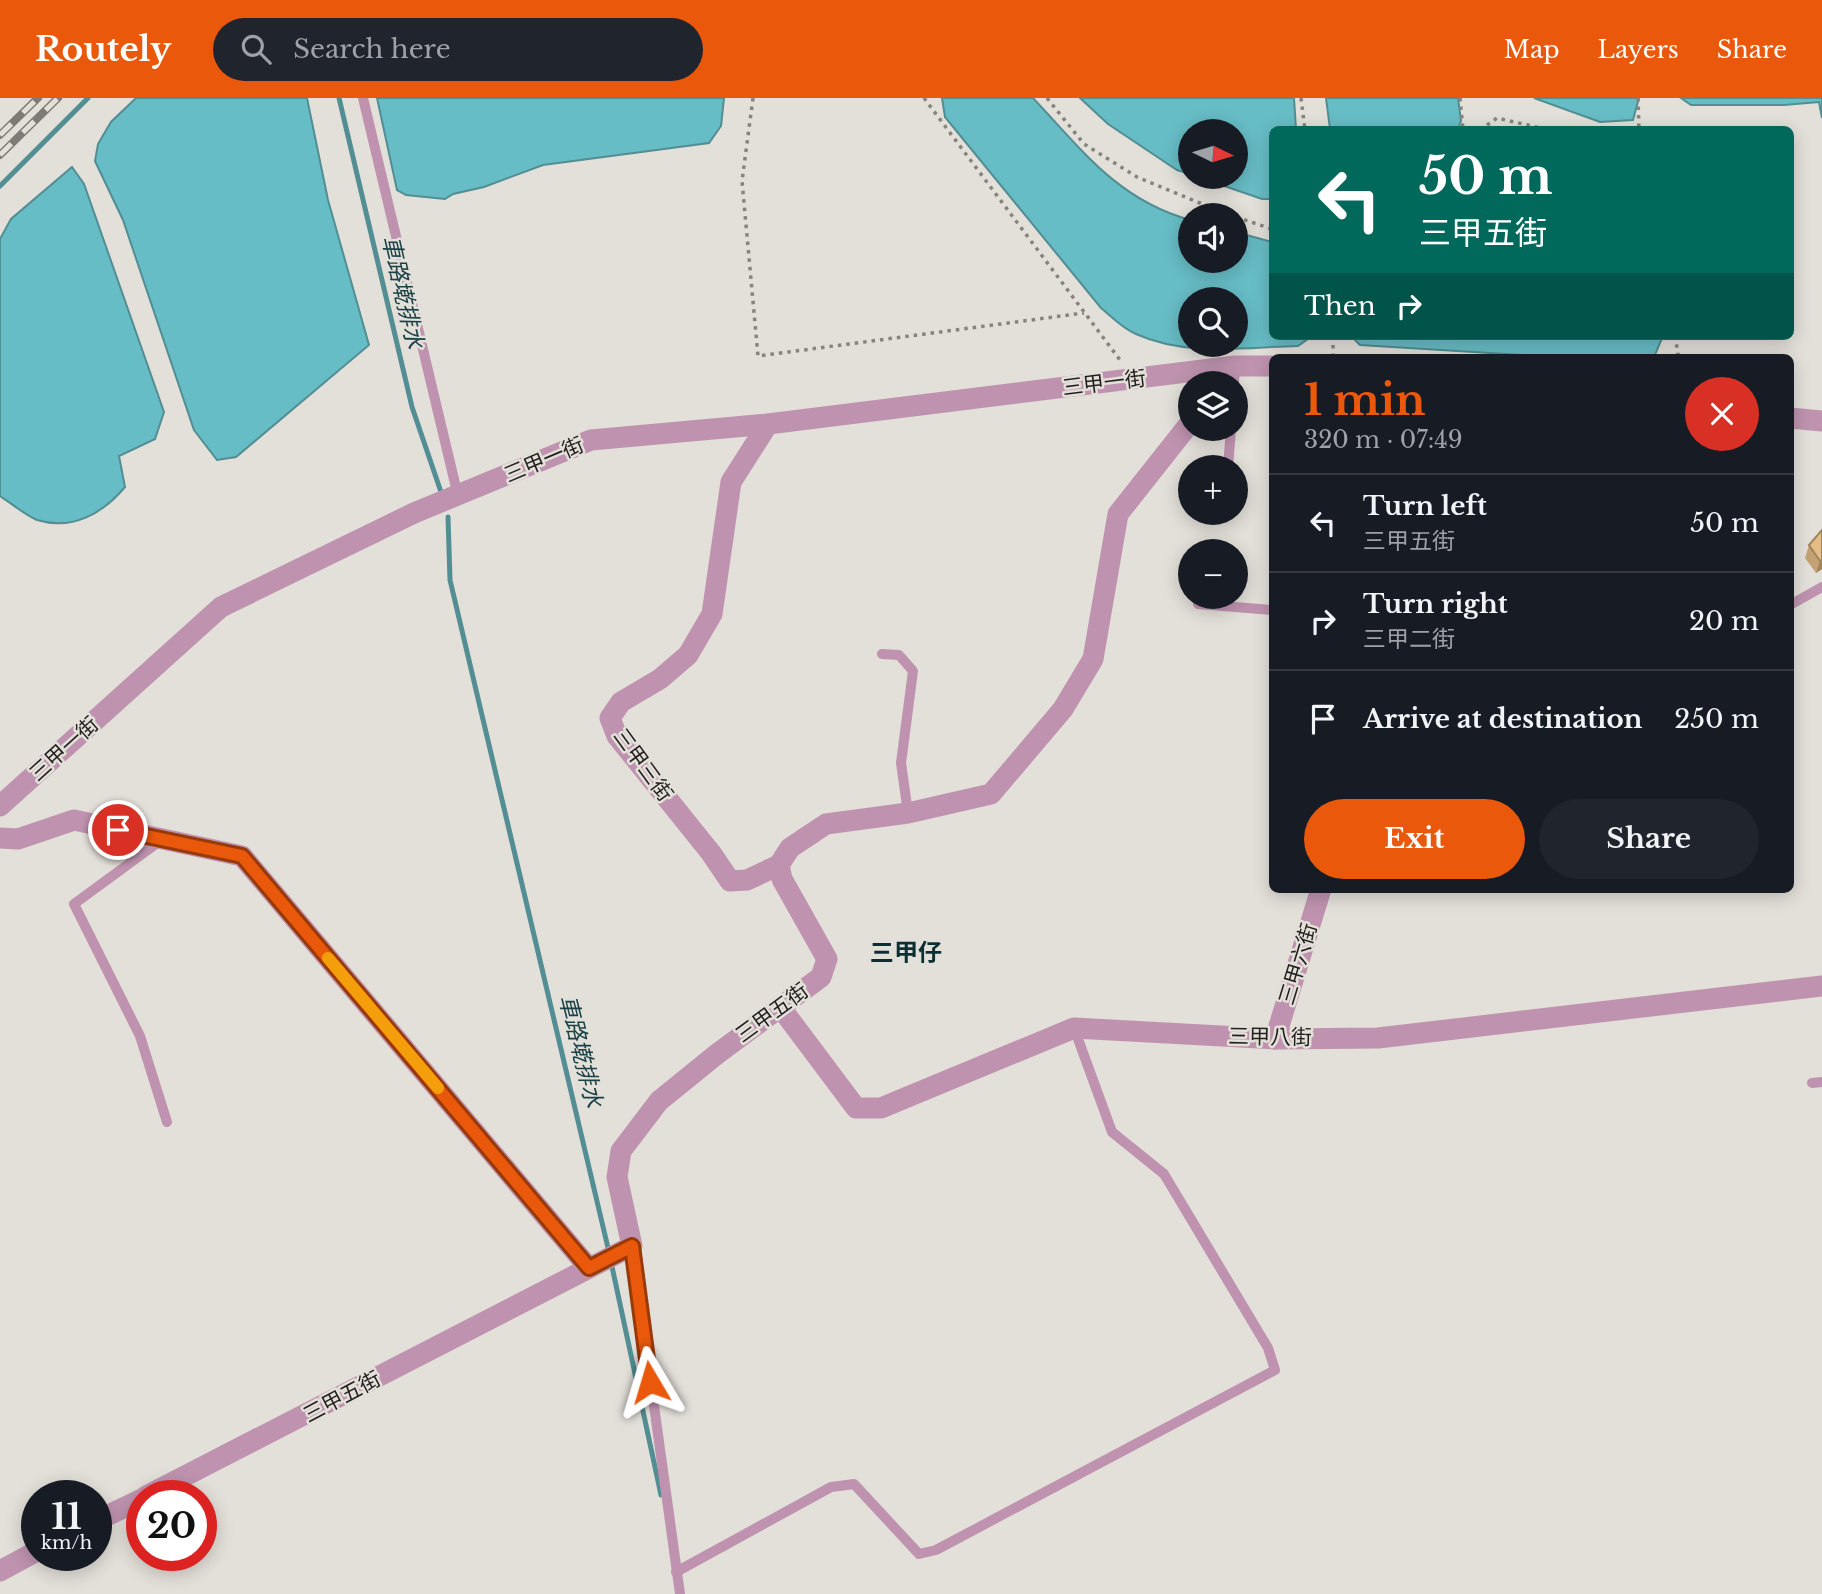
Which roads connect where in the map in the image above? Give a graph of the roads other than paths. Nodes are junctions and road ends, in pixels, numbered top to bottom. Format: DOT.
graph roads {
  1 [pos="363,98"];
  2 [pos="1269,367"];
  3 [pos="1248,372"];
  4 [pos="1178,377"];
  5 [pos="1794,418"];
  6 [pos="1822,421"];
  7 [pos="768,424"];
  8 [pos="1178,438"];
  9 [pos="458,496"];
  10 [pos="1822,587"];
  11 [pos="1794,603"];
  12 [pos="1248,608"];
  13 [pos="1269,610"];
  14 [pos="882,654"];
  15 [pos="0,806"];
  16 [pos="908,813"];
  17 [pos="0,838"];
  18 [pos="163,839"];
  19 [pos="779,865"];
  20 [pos="1320,893"];
  21 [pos="1822,986"];
  22 [pos="781,1008"];
  23 [pos="1074,1028"];
  24 [pos="1275,1039"];
  25 [pos="167,1122"];
  26 [pos="632,1246"];
  27 [pos="589,1268"];
  28 [pos="177,1480"];
  29 [pos="21,1560"];
  30 [pos="0,1571"];
  31 [pos="676,1572"];
  32 [pos="680,1594"];
  1 -- 9 [label="lane"];
  2 -- 3 [label="street, 三甲一街"];
  4 -- 7 [label="street, 三甲一街"];
  5 -- 6 [label="street"];
  7 -- 9 [label="street, 三甲一街"];
  7 -- 19 [label="street, 三甲三街"];
  8 -- 16 [label="street"];
  9 -- 15 [label="street, 三甲一街"];
  10 -- 11 [label="lane"];
  12 -- 13 [label="lane"];
  14 -- 16 [label="lane"];
  16 -- 19 [label="street"];
  17 -- 18 [label="street"];
  18 -- 25 [label="lane"];
  18 -- 27 [label="street"];
  19 -- 22 [label="street, 三甲五街"];
  20 -- 24 [label="street, 三甲六街"];
  21 -- 24 [label="street, 三甲八街"];
  22 -- 23 [label="street, 三甲八街"];
  22 -- 26 [label="street, 三甲五街"];
  23 -- 24 [label="street, 三甲八街"];
  23 -- 31 [label="lane"];
  26 -- 27 [label="street, 三甲五街"];
  26 -- 31 [label="lane"];
  27 -- 28 [label="street, 三甲五街"];
  29 -- 30 [label="street"];
  31 -- 32 [label="lane"];
}
